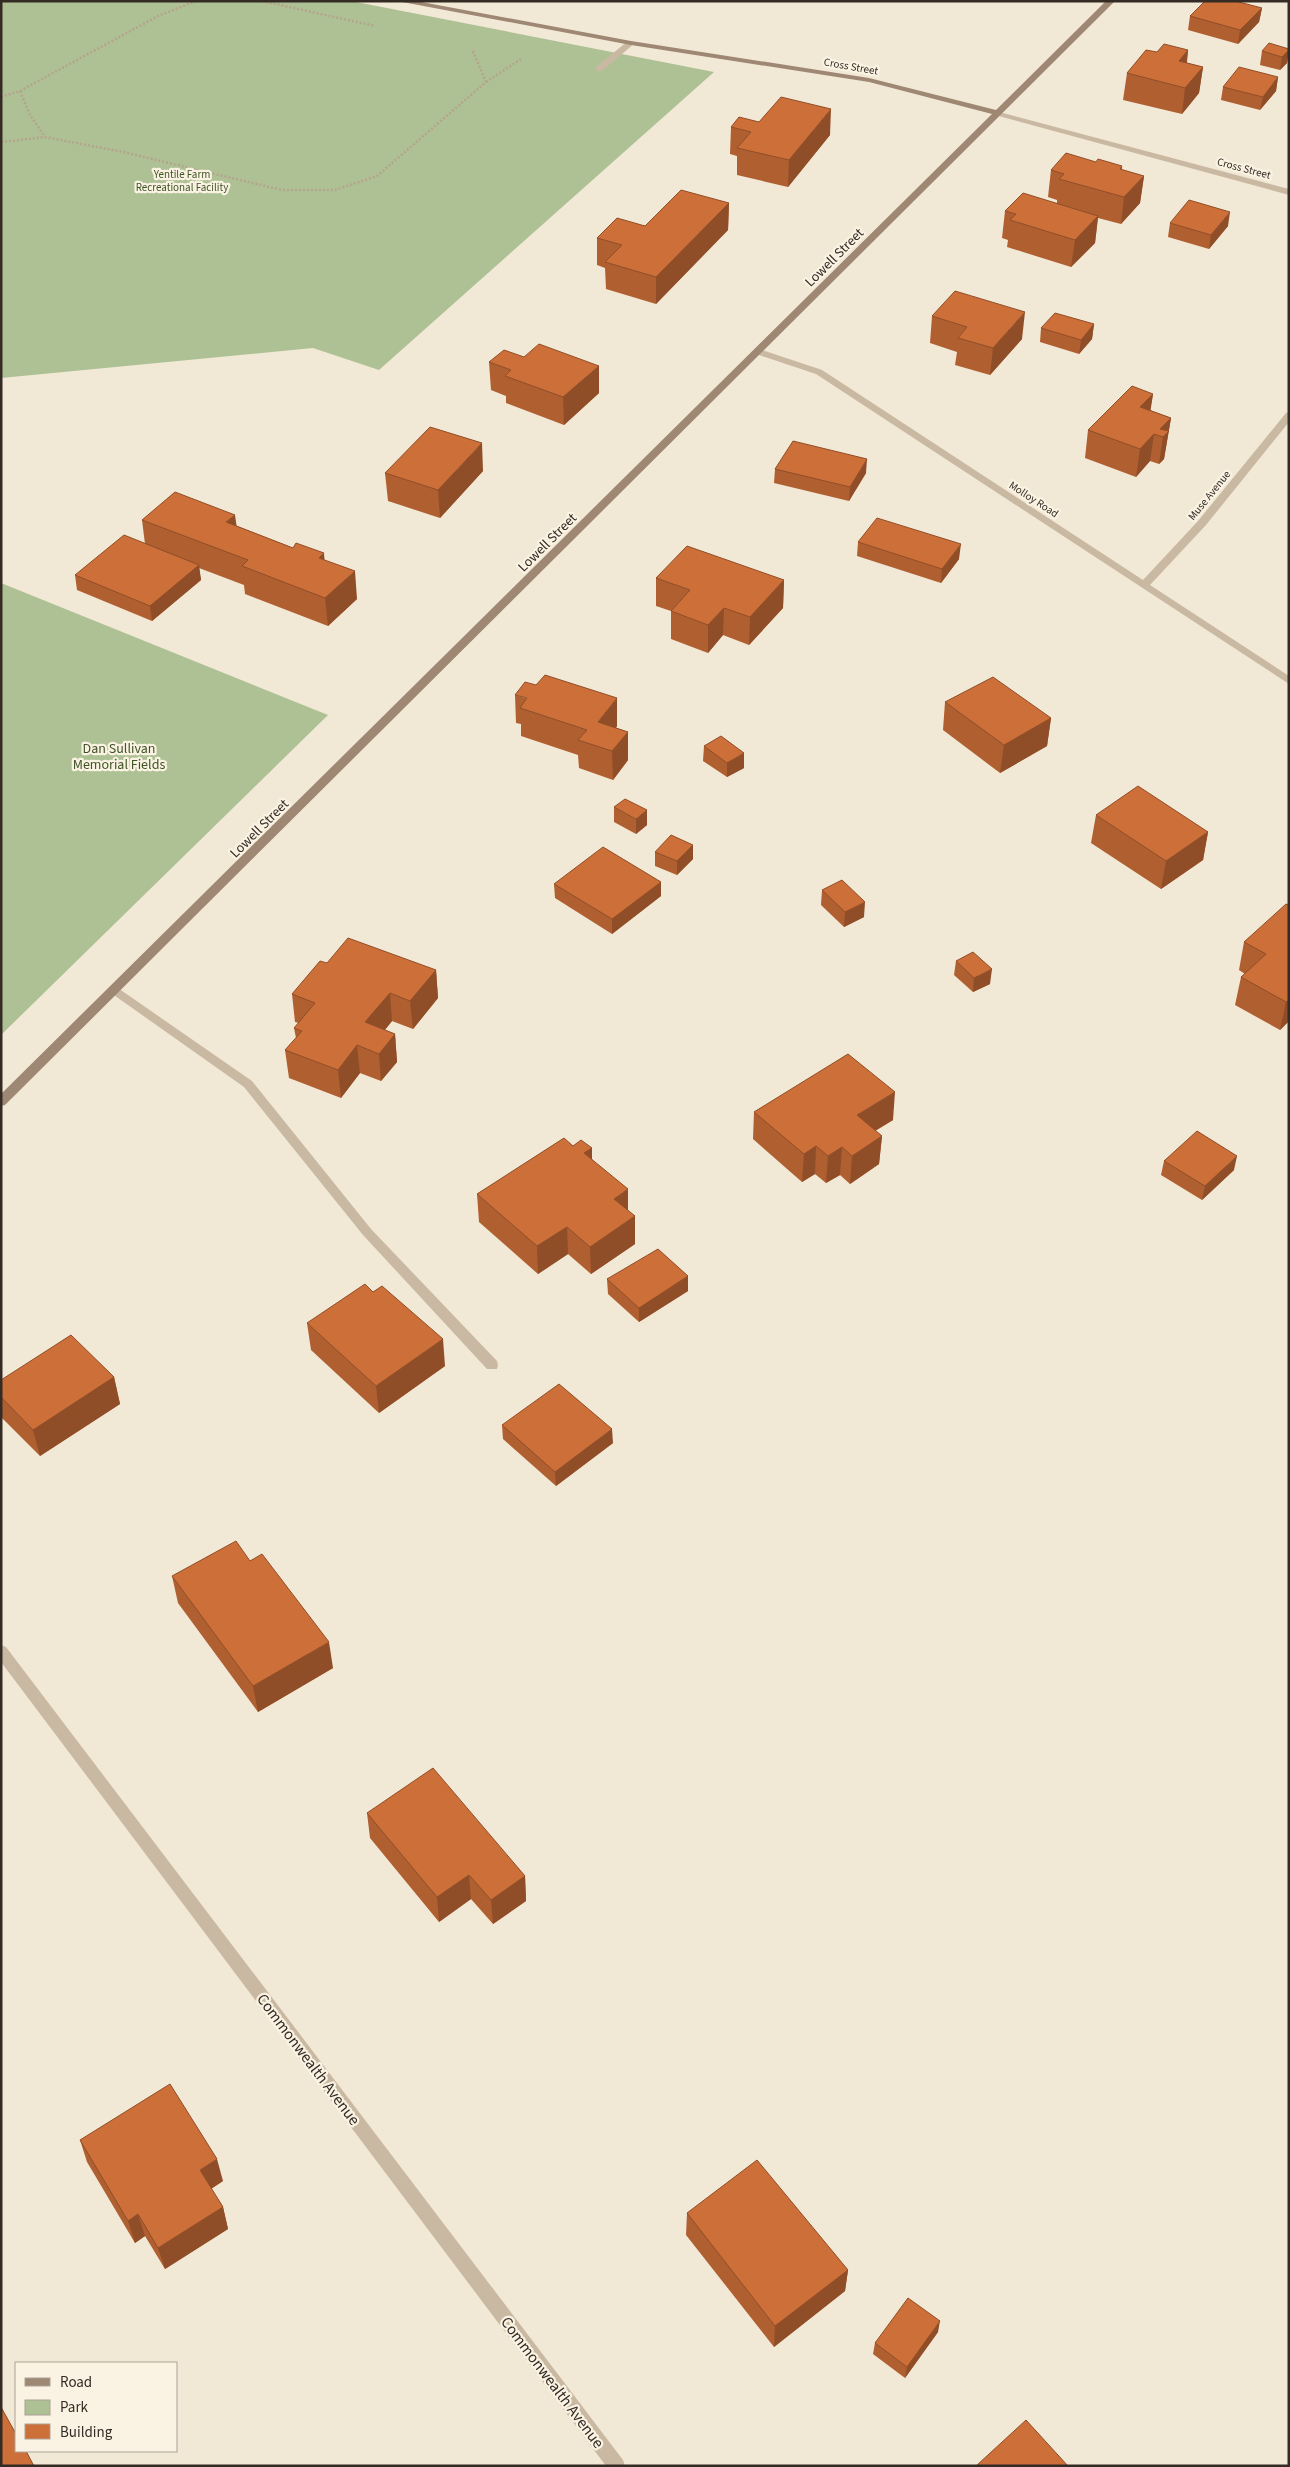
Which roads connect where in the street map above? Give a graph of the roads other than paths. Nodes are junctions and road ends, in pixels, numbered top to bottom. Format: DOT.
graph roads {
  1 [pos="401,1"];
  2 [pos="1111,1"];
  3 [pos="631,43"];
  4 [pos="599,69"];
  5 [pos="998,113"];
  6 [pos="1289,192"];
  7 [pos="759,352"];
  8 [pos="1289,415"];
  9 [pos="1144,586"];
  10 [pos="1289,681"];
  11 [pos="115,990"];
  12 [pos="1,1102"];
  13 [pos="492,1365"];
  14 [pos="1,1651"];
  15 [pos="617,2466"];
  1 -- 3 [label="main road, Cross Street"];
  2 -- 5 [label="main road, Lowell Street"];
  3 -- 4 [label="street"];
  3 -- 5 [label="main road, Cross Street"];
  5 -- 6 [label="street, Cross Street"];
  5 -- 7 [label="main road, Lowell Street"];
  7 -- 9 [label="street, Molloy Road"];
  7 -- 11 [label="main road, Lowell Street"];
  8 -- 9 [label="street, Muse Avenue"];
  9 -- 10 [label="street, Molloy Road"];
  11 -- 12 [label="main road, Lowell Street"];
  11 -- 13 [label="street"];
  14 -- 15 [label="street, Commonwealth Avenue"];
}
